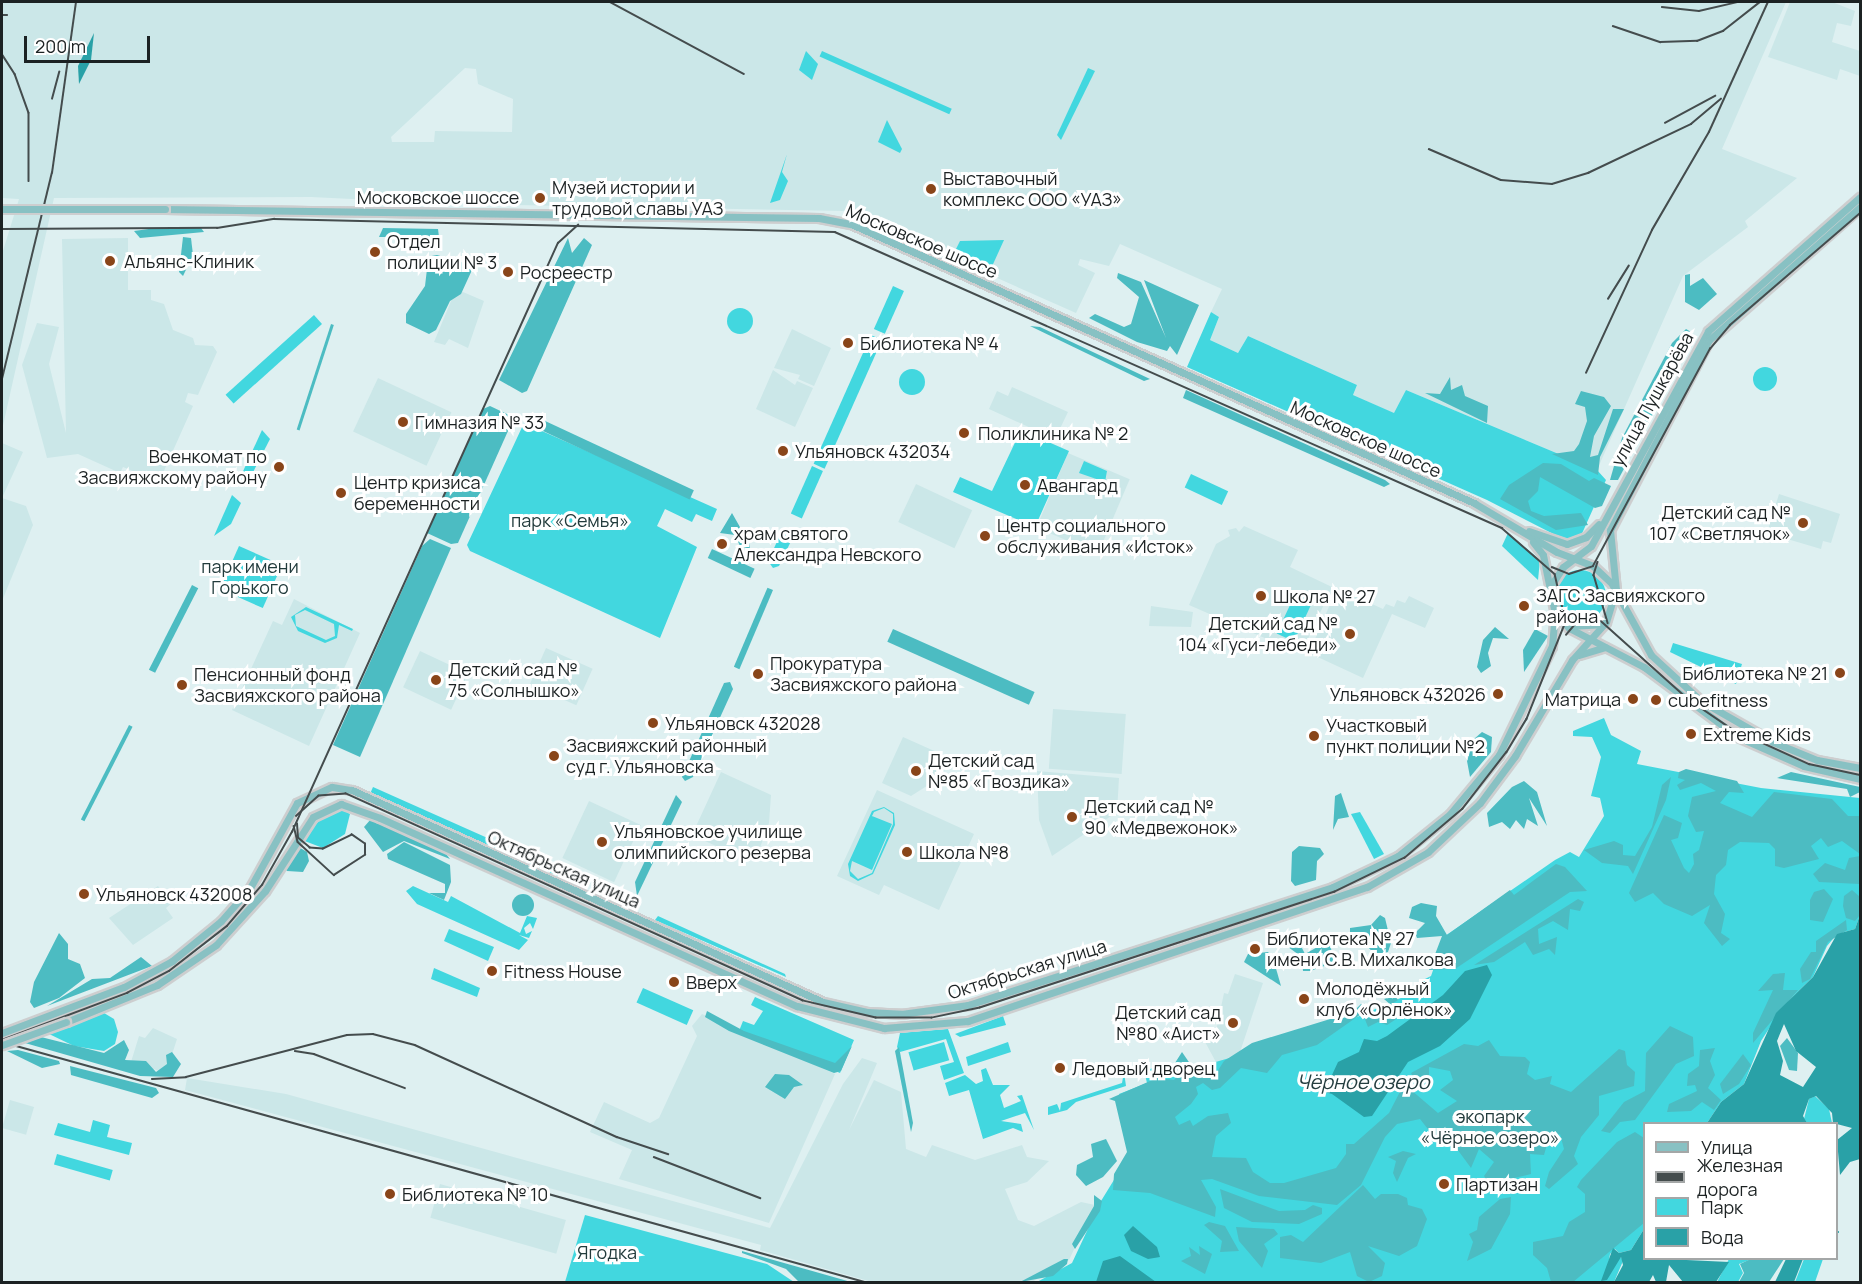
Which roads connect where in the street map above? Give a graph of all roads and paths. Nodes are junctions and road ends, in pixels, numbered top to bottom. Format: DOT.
graph roads {
  1 [pos="1860,197"];
  2 [pos="1860,207"];
  3 [pos="2,209"];
  4 [pos="1604,518"];
  5 [pos="1514,525"];
  6 [pos="1526,533"];
  7 [pos="1577,560"];
  8 [pos="1550,587"];
  9 [pos="1616,590"];
  10 [pos="1555,614"];
  11 [pos="1605,623"];
  12 [pos="1566,626"];
  13 [pos="1590,639"];
  14 [pos="1609,647"];
  15 [pos="1572,660"];
  16 [pos="1514,730"];
  17 [pos="1527,737"];
  18 [pos="1844,765"];
  19 [pos="1860,768"];
  20 [pos="1840,776"];
  21 [pos="1860,779"];
  22 [pos="352,790"];
  23 [pos="345,804"];
  24 [pos="619,910"];
  25 [pos="613,922"];
  26 [pos="1076,970"];
  27 [pos="1080,984"];
  28 [pos="2,1033"];
  29 [pos="2,1045"];
  1 -- 4 [label="main road, улица Пушкарёва"];
  2 -- 9 [label="main road, улица Пушкарёва"];
  3 -- 5 [label="main road, Московское шоссе, bridge"];
  4 -- 5 [label="main road"];
  4 -- 7 [label="main road, улица Пушкарёва"];
  5 -- 6 [label="main road, Московское шоссе"];
  6 -- 7 [label="main road, Московское шоссе"];
  6 -- 8 [label="main road, Московское шоссе"];
  7 -- 8 [label="main road, улица Пушкарёва"];
  7 -- 9 [label="main road"];
  8 -- 10 [label="main road, Московское шоссе"];
  9 -- 11 [label="main road"];
  9 -- 18 [label="main road"];
  10 -- 12 [label="main road"];
  10 -- 16 [label="main road, Октябрьская улица"];
  11 -- 12 [label="main road"];
  11 -- 13 [label="main road, Октябрьская улица"];
  12 -- 13 [label="main road"];
  13 -- 14 [label="main road"];
  13 -- 15 [label="main road, Октябрьская улица"];
  14 -- 15 [label="main road"];
  14 -- 20 [label="main road"];
  15 -- 17 [label="main road, Октябрьская улица"];
  16 -- 17 [label="main road"];
  16 -- 26 [label="main road, Октябрьская улица"];
  17 -- 27 [label="main road, Октябрьская улица"];
  18 -- 19 [label="main road"];
  18 -- 20 [label="main road"];
  20 -- 21 [label="main road"];
  22 -- 23 [label="main road"];
  22 -- 24 [label="main road, Октябрьская улица"];
  22 -- 28 [label="main road, Октябрьская улица"];
  23 -- 25 [label="main road, Октябрьская улица"];
  23 -- 29 [label="main road, bridge"];
  24 -- 25 [label="main road"];
  24 -- 26 [label="main road, Октябрьская улица"];
  25 -- 27 [label="main road, Октябрьская улица"];
  26 -- 27 [label="main road"];
}
